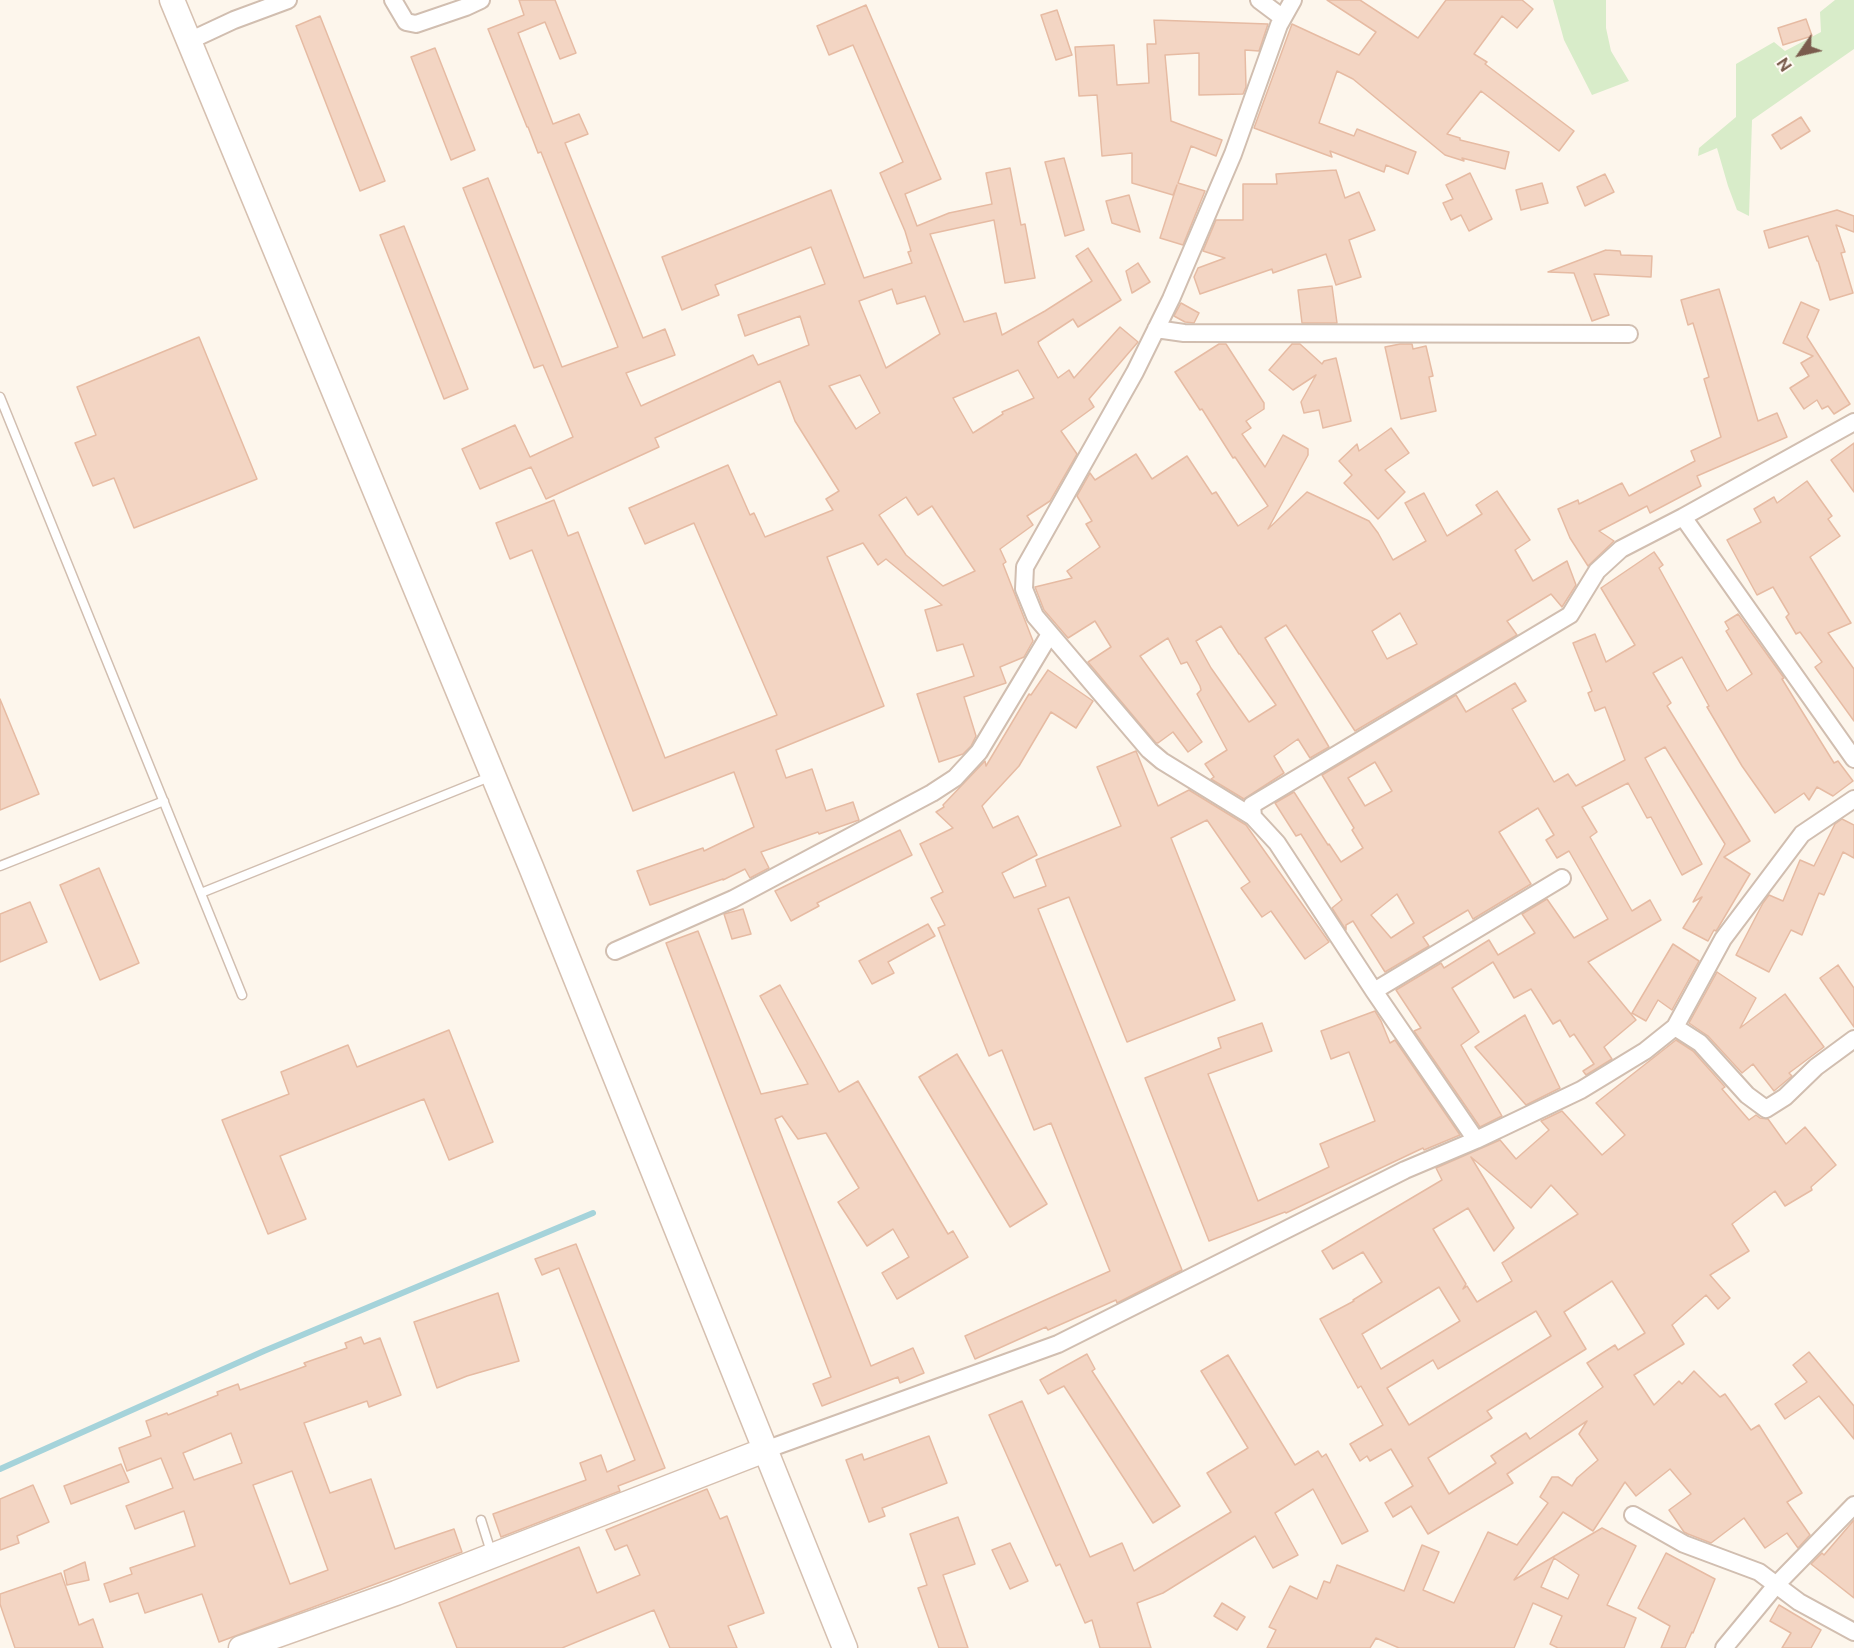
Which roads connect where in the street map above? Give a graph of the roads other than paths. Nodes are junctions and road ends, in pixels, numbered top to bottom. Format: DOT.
graph roads {
  1 [pos="172,0"];
  2 [pos="288,0"];
  3 [pos="393,0"];
  4 [pos="481,0"];
  5 [pos="1259,0"];
  6 [pos="1293,0"];
  7 [pos="1283,18"];
  8 [pos="189,41"];
  9 [pos="1156,329"];
  10 [pos="1629,334"];
  11 [pos="0,397"];
  12 [pos="1854,422"];
  13 [pos="1683,517"];
  14 [pos="1050,634"];
  15 [pos="1854,759"];
  16 [pos="493,776"];
  17 [pos="1854,799"];
  18 [pos="164,801"];
  19 [pos="1253,817"];
  20 [pos="0,866"];
  21 [pos="1562,878"];
  22 [pos="201,893"];
  23 [pos="615,951"];
  24 [pos="1374,991"];
  25 [pos="242,995"];
  26 [pos="1675,1027"];
  27 [pos="1854,1039"];
  28 [pos="1476,1140"];
  29 [pos="765,1450"];
  30 [pos="1854,1505"];
  31 [pos="1633,1515"];
  32 [pos="480,1520"];
  33 [pos="493,1556"];
  34 [pos="1777,1584"];
  35 [pos="1854,1632"];
  36 [pos="241,1648"];
  37 [pos="845,1648"];
  38 [pos="1724,1648"];
  1 -- 8 [label="main road"];
  2 -- 8 [label="street"];
  3 -- 4 [label="street"];
  5 -- 7 [label="street"];
  6 -- 7 [label="street"];
  7 -- 9 [label="street"];
  8 -- 16 [label="main road"];
  9 -- 10 [label="street"];
  9 -- 14 [label="street"];
  11 -- 18 [label="lane"];
  12 -- 13 [label="street"];
  13 -- 15 [label="street"];
  13 -- 19 [label="street"];
  14 -- 19 [label="street"];
  14 -- 23 [label="street"];
  16 -- 22 [label="lane"];
  16 -- 29 [label="main road"];
  17 -- 26 [label="street"];
  18 -- 20 [label="lane"];
  18 -- 22 [label="lane"];
  19 -- 24 [label="street"];
  21 -- 24 [label="street"];
  22 -- 25 [label="lane"];
  24 -- 28 [label="street"];
  26 -- 27 [label="street"];
  26 -- 28 [label="street"];
  28 -- 29 [label="street"];
  29 -- 33 [label="main road"];
  29 -- 37 [label="main road"];
  30 -- 34 [label="street"];
  31 -- 34 [label="street"];
  32 -- 33 [label="lane"];
  33 -- 36 [label="main road"];
  34 -- 35 [label="street"];
  34 -- 38 [label="street"];
}
